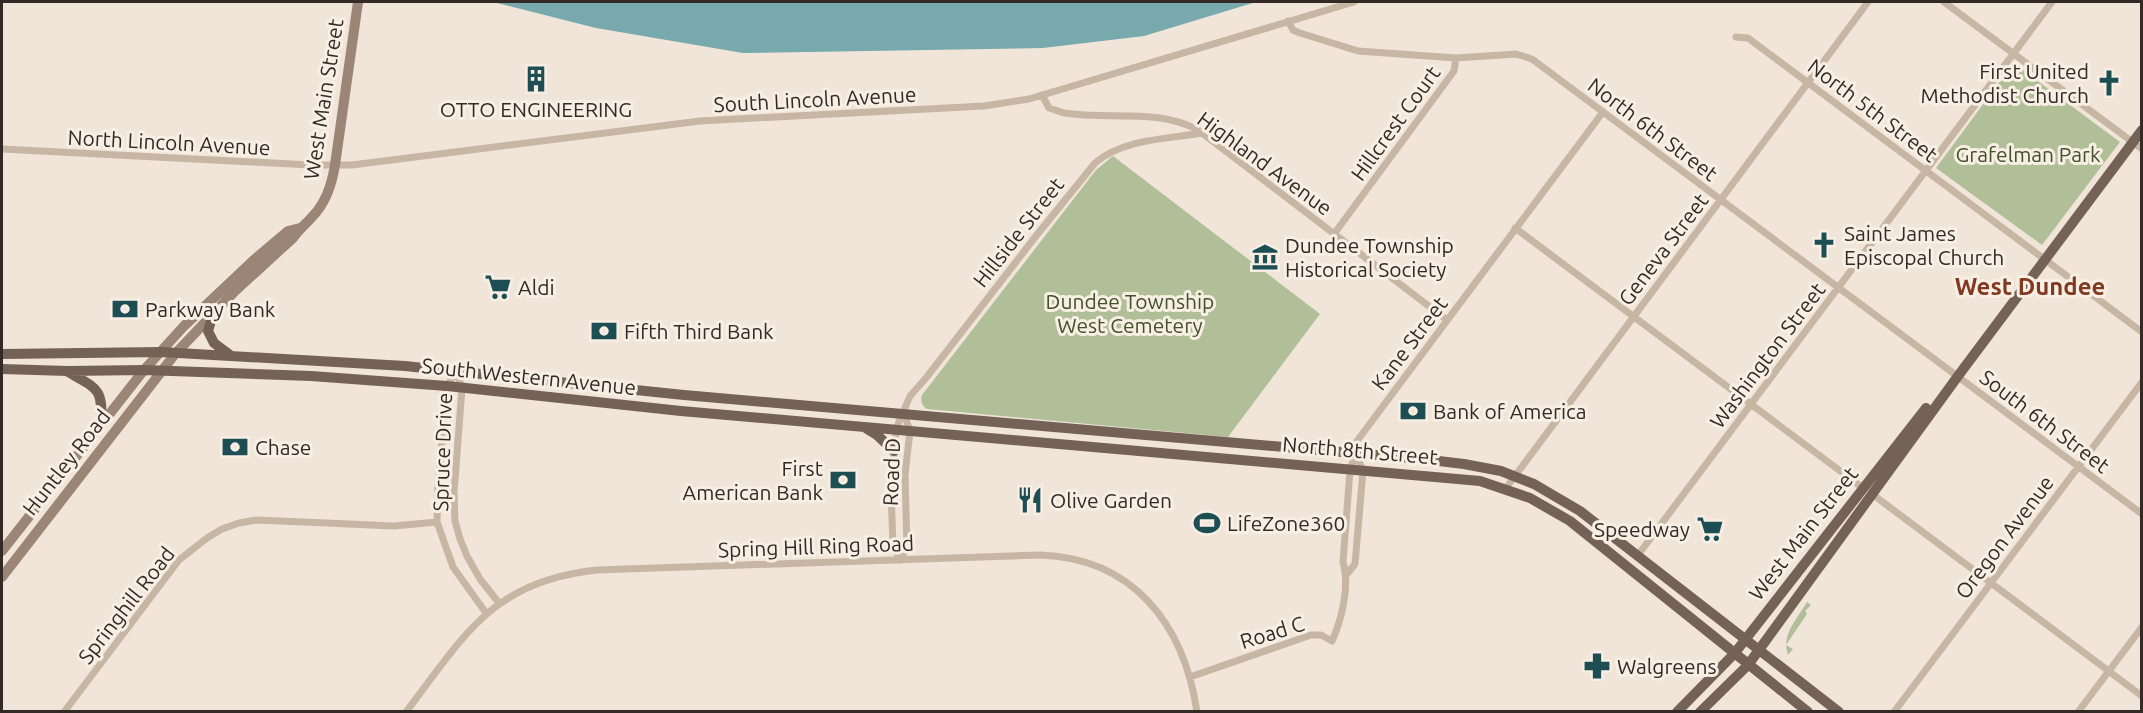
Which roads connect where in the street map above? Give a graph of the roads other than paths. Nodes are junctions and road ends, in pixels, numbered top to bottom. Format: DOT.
graph roads {
  1 [pos="358,2"];
  2 [pos="1354,2"];
  3 [pos="1868,2"];
  4 [pos="1944,2"];
  5 [pos="2052,2"];
  6 [pos="1288,21"];
  7 [pos="1736,37"];
  8 [pos="2013,53"];
  9 [pos="1456,58"];
  10 [pos="1808,83"];
  11 [pos="1042,95"];
  12 [pos="1603,112"];
  13 [pos="2142,130"];
  14 [pos="1202,133"];
  15 [pos="2137,145"];
  16 [pos="2,149"];
  17 [pos="335,165"];
  18 [pos="1925,170"];
  19 [pos="1721,200"];
  20 [pos="300,228"];
  21 [pos="1515,228"];
  22 [pos="1334,234"];
  23 [pos="2045,260"];
  24 [pos="1838,287"];
  25 [pos="213,314"];
  26 [pos="1633,317"];
  27 [pos="1447,320"];
  28 [pos="2142,332"];
  29 [pos="161,352"];
  30 [pos="2,354"];
  31 [pos="175,354"];
  32 [pos="231,355"];
  33 [pos="2,369"];
  34 [pos="144,370"];
  35 [pos="68,371"];
  36 [pos="161,371"];
  37 [pos="456,371"];
  38 [pos="1958,376"];
  39 [pos="2142,382"];
  40 [pos="447,386"];
  41 [pos="462,388"];
  42 [pos="1750,404"];
  43 [pos="904,414"];
  44 [pos="101,424"];
  45 [pos="861,427"];
  46 [pos="896,429"];
  47 [pos="910,431"];
  48 [pos="1187,439"];
  49 [pos="894,451"];
  50 [pos="1356,453"];
  51 [pos="1185,455"];
  52 [pos="2078,467"];
  53 [pos="1350,470"];
  54 [pos="1363,471"];
  55 [pos="1515,476"];
  56 [pos="1506,488"];
  57 [pos="1867,491"];
  58 [pos="2142,514"];
  59 [pos="437,522"];
  60 [pos="2,551"];
  61 [pos="1638,555"];
  62 [pos="900,560"];
  63 [pos="1347,574"];
  64 [pos="2,577"];
  65 [pos="1990,583"];
  66 [pos="500,603"];
  67 [pos="486,613"];
  68 [pos="2142,627"];
  69 [pos="1746,639"];
  70 [pos="1760,649"];
  71 [pos="1734,654"];
  72 [pos="1748,665"];
  73 [pos="2109,671"];
  74 [pos="1190,677"];
  75 [pos="2142,696"];
  76 [pos="64,711"];
  77 [pos="406,711"];
  78 [pos="1197,711"];
  79 [pos="1677,711"];
  80 [pos="1700,711"];
  81 [pos="1808,711"];
  82 [pos="1839,711"];
  83 [pos="1894,711"];
  84 [pos="2078,711"];
  1 -- 17 [label="street, West Main Street"];
  2 -- 6 [label="street, South Lincoln Avenue"];
  3 -- 10 [label="street, Geneva Street"];
  4 -- 8 [label="street"];
  5 -- 8 [label="street, Washington Street"];
  6 -- 9 [label="street, North 6th Street"];
  6 -- 11 [label="street, South Lincoln Avenue"];
  7 -- 10 [label="street, North 5th Street"];
  8 -- 15 [label="street"];
  8 -- 18 [label="street, Washington Street"];
  9 -- 12 [label="street, North 6th Street"];
  9 -- 22 [label="street, Hillcrest Court"];
  10 -- 18 [label="street, North 5th Street"];
  10 -- 19 [label="street, Geneva Street"];
  11 -- 14 [label="street, Highland Avenue"];
  11 -- 17 [label="street, South Lincoln Avenue"];
  12 -- 19 [label="street, North 6th Street"];
  12 -- 21 [label="street, Kane Street"];
  13 -- 15 [label="main road, West Main Street"];
  14 -- 22 [label="street, Highland Avenue"];
  14 -- 43 [label="street, Hillside Street"];
  15 -- 23 [label="main road, West Main Street"];
  16 -- 17 [label="street, North Lincoln Avenue"];
  17 -- 20 [label="street, West Main Street"];
  18 -- 23 [label="street, North 5th Street"];
  18 -- 24 [label="street, Washington Street"];
  19 -- 24 [label="street, North 6th Street"];
  19 -- 26 [label="street, Geneva Street"];
  20 -- 25 [label="street, West Main Street"];
  20 -- 29 [label="street, West Main Street"];
  21 -- 26 [label="street"];
  21 -- 27 [label="street, Kane Street"];
  22 -- 27 [label="street, Highland Avenue"];
  23 -- 28 [label="street, North 5th Street"];
  23 -- 38 [label="main road, West Main Street"];
  24 -- 38 [label="street, North 6th Street"];
  24 -- 42 [label="street, Washington Street"];
  25 -- 31 [label="street, West Main Street"];
  25 -- 32 [label="main road"];
  26 -- 42 [label="street"];
  26 -- 55 [label="street, Geneva Street"];
  27 -- 50 [label="street, Kane Street"];
  29 -- 30 [label="main road, South Western Avenue"];
  29 -- 31 [label="main road, South Western Avenue"];
  29 -- 34 [label="street, West Main Street"];
  31 -- 32 [label="main road, South Western Avenue"];
  31 -- 36 [label="street, West Main Street"];
  32 -- 37 [label="main road, South Western Avenue"];
  33 -- 35 [label="main road, South Western Avenue"];
  34 -- 35 [label="main road, South Western Avenue"];
  34 -- 36 [label="main road, South Western Avenue"];
  34 -- 44 [label="street, Huntley Road"];
  35 -- 44 [label="main road"];
  36 -- 40 [label="main road, South Western Avenue"];
  36 -- 64 [label="street, Huntley Road"];
  37 -- 40 [label="street, Spruce Drive"];
  37 -- 41 [label="street, Spruce Drive"];
  37 -- 43 [label="main road, South Western Avenue"];
  38 -- 52 [label="street, South 6th Street"];
  38 -- 57 [label="main road, West Main Street"];
  39 -- 52 [label="street, Oregon Avenue"];
  40 -- 41 [label="main road, South Western Avenue"];
  40 -- 59 [label="street, Spruce Drive"];
  41 -- 45 [label="main road, South Western Avenue"];
  41 -- 66 [label="street, Spruce Drive"];
  42 -- 57 [label="street"];
  42 -- 61 [label="street, Washington Street"];
  43 -- 46 [label="street, Road D"];
  43 -- 47 [label="street, Road D"];
  43 -- 48 [label="main road, North 8th Street"];
  44 -- 60 [label="street, Huntley Road"];
  45 -- 46 [label="main road, South Western Avenue"];
  45 -- 49 [label="main road"];
  46 -- 47 [label="main road, South Western Avenue"];
  46 -- 49 [label="street, Road D"];
  47 -- 51 [label="main road, North 8th Street"];
  47 -- 62 [label="street, Road D"];
  48 -- 50 [label="main road, North 8th Street"];
  48 -- 51 [label="main road"];
  49 -- 62 [label="street, Road D"];
  50 -- 53 [label="street, Road C"];
  50 -- 54 [label="street, Road C"];
  50 -- 55 [label="main road, North 8th Street"];
  51 -- 53 [label="main road, North 8th Street"];
  52 -- 58 [label="street, South 6th Street"];
  52 -- 65 [label="street, Oregon Avenue"];
  53 -- 54 [label="main road, North 8th Street"];
  53 -- 63 [label="street, Road C"];
  54 -- 56 [label="main road, North 8th Street"];
  54 -- 63 [label="street, Road C"];
  55 -- 56 [label="street, Geneva Street"];
  55 -- 61 [label="main road, North 8th Street"];
  56 -- 71 [label="main road, North 8th Street"];
  57 -- 65 [label="street"];
  57 -- 69 [label="main road, West Main Street"];
  57 -- 70 [label="main road, West Main Street"];
  59 -- 67 [label="street, Spruce Drive"];
  59 -- 76 [label="street, Springhill Road"];
  61 -- 69 [label="main road, North 8th Street"];
  62 -- 66 [label="street, Spring Hill Ring Road"];
  62 -- 74 [label="street, Spring Hill Ring Road"];
  63 -- 74 [label="street, Road C"];
  65 -- 73 [label="street"];
  65 -- 83 [label="street, Oregon Avenue"];
  66 -- 67 [label="street, Spring Hill Ring Road"];
  67 -- 77 [label="street, Spring Hill Ring Road"];
  68 -- 73 [label="street"];
  69 -- 70 [label="main road, North 8th Street"];
  69 -- 71 [label="main road, West Main Street"];
  70 -- 72 [label="main road, West Main Street"];
  70 -- 82 [label="main road, North 8th Street"];
  71 -- 72 [label="main road, North 8th Street"];
  71 -- 79 [label="main road, West Main Street"];
  72 -- 80 [label="main road, West Main Street"];
  72 -- 81 [label="main road, North 8th Street"];
  73 -- 75 [label="street"];
  73 -- 84 [label="street"];
  74 -- 78 [label="street, Spring Hill Ring Road"];
}
